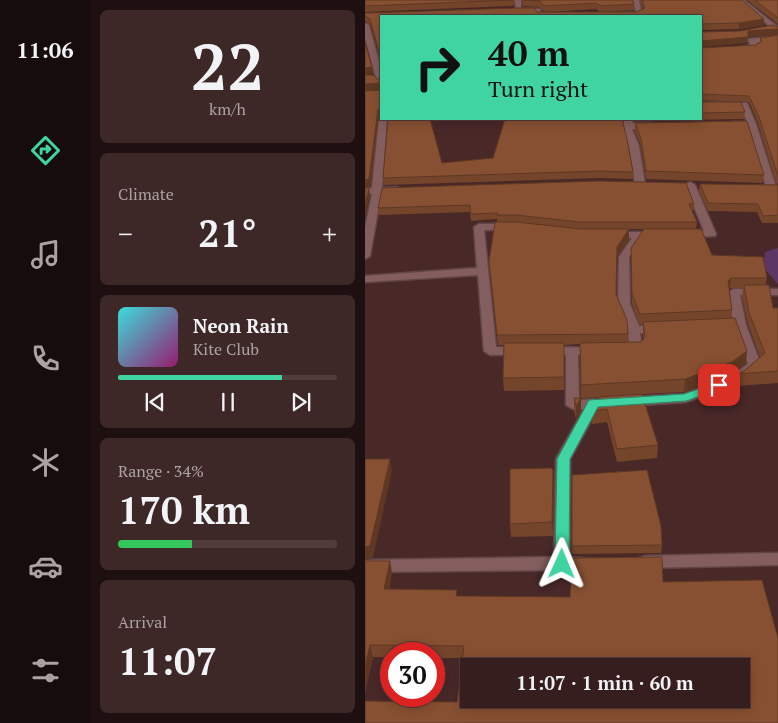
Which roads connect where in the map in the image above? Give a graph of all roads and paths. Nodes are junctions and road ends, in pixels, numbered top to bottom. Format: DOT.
graph roads {
  1 [pos="518,0"];
  2 [pos="636,0"];
  3 [pos="740,0"];
  4 [pos="508,10"];
  5 [pos="518,10"];
  6 [pos="540,15"];
  7 [pos="598,15"];
  8 [pos="365,25"];
  9 [pos="773,29"];
  10 [pos="367,38"];
  11 [pos="778,38"];
  12 [pos="738,48"];
  13 [pos="379,67"];
  14 [pos="378,79"];
  15 [pos="702,104"];
  16 [pos="383,120"];
  17 [pos="628,122"];
  18 [pos="752,124"];
  19 [pos="725,125"];
  20 [pos="662,126"];
  21 [pos="641,184"];
  22 [pos="690,185"];
  23 [pos="770,187"];
  24 [pos="404,190"];
  25 [pos="365,191"];
  26 [pos="377,191"];
  27 [pos="525,228"];
  28 [pos="599,234"];
  29 [pos="639,235"];
  30 [pos="365,256"];
  31 [pos="483,271"];
  32 [pos="365,279"];
  33 [pos="778,292"];
  34 [pos="740,325"];
  35 [pos="711,326"];
  36 [pos="673,328"];
  37 [pos="634,330"];
  38 [pos="572,351"];
  39 [pos="594,403"];
  40 [pos="778,560"];
  41 [pos="631,562"];
  42 [pos="601,563"];
  43 [pos="562,564"];
  44 [pos="365,566"];
  1 -- 5 [label="street"];
  2 -- 7 [label="street"];
  3 -- 9 [label="street"];
  4 -- 5 [label="street"];
  5 -- 6 [label="street"];
  8 -- 10 [label="street"];
  10 -- 13 [label="street"];
  11 -- 12 [label="street"];
  13 -- 14 [label="street"];
  15 -- 18 [label="street"];
  16 -- 26 [label="street"];
  17 -- 20 [label="street"];
  17 -- 21 [label="street"];
  18 -- 19 [label="street"];
  18 -- 23 [label="street"];
  22 -- 29 [label="street"];
  24 -- 26 [label="street"];
  25 -- 26 [label="street"];
  26 -- 30 [label="street"];
  27 -- 31 [label="street"];
  28 -- 29 [label="street"];
  29 -- 37 [label="street"];
  31 -- 32 [label="street"];
  31 -- 38 [label="street"];
  33 -- 34 [label="street"];
  34 -- 35 [label="street"];
  34 -- 39 [label="street"];
  36 -- 37 [label="street"];
  37 -- 38 [label="street"];
  38 -- 39 [label="street"];
  39 -- 43 [label="street"];
  40 -- 41 [label="street"];
  42 -- 43 [label="street"];
  43 -- 44 [label="street"];
}
